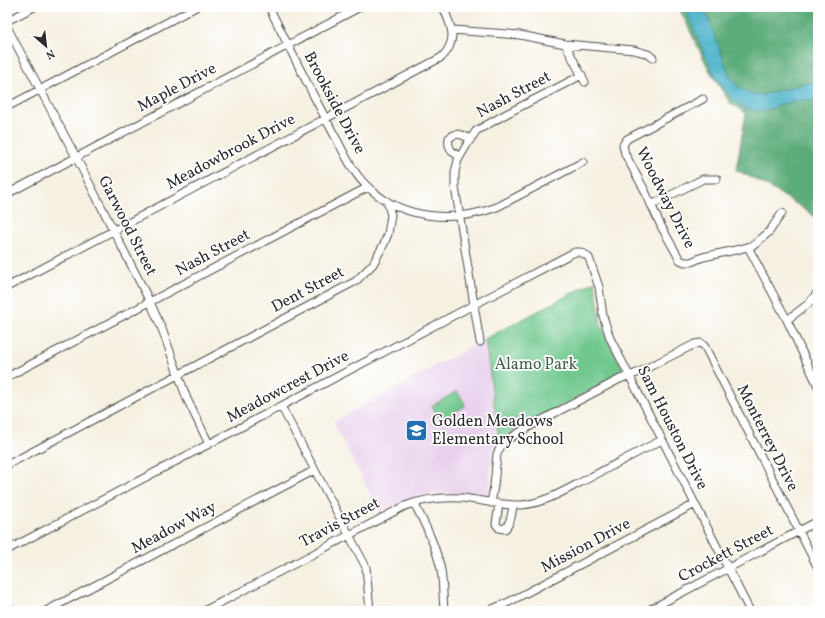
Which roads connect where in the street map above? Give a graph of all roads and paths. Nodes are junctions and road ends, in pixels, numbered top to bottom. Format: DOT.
graph roads {
  1 [pos="34,7"];
  2 [pos="196,7"];
  3 [pos="269,7"];
  4 [pos="360,7"];
  5 [pos="443,7"];
  6 [pos="7,21"];
  7 [pos="7,27"];
  8 [pos="452,30"];
  9 [pos="565,44"];
  10 [pos="288,46"];
  11 [pos="653,58"];
  12 [pos="40,89"];
  13 [pos="703,99"];
  14 [pos="7,106"];
  15 [pos="326,119"];
  16 [pos="471,139"];
  17 [pos="76,157"];
  18 [pos="460,157"];
  19 [pos="583,162"];
  20 [pos="717,178"];
  21 [pos="368,187"];
  22 [pos="7,194"];
  23 [pos="387,201"];
  24 [pos="651,205"];
  25 [pos="782,213"];
  26 [pos="460,216"];
  27 [pos="114,230"];
  28 [pos="748,247"];
  29 [pos="583,252"];
  30 [pos="7,287"];
  31 [pos="818,292"];
  32 [pos="150,302"];
  33 [pos="474,305"];
  34 [pos="787,320"];
  35 [pos="480,342"];
  36 [pos="629,375"];
  37 [pos="178,376"];
  38 [pos="7,377"];
  39 [pos="818,386"];
  40 [pos="281,406"];
  41 [pos="662,440"];
  42 [pos="209,444"];
  43 [pos="7,465"];
  44 [pos="315,470"];
  45 [pos="414,503"];
  46 [pos="491,503"];
  47 [pos="499,504"];
  48 [pos="695,504"];
  49 [pos="513,505"];
  50 [pos="818,522"];
  51 [pos="799,531"];
  52 [pos="348,534"];
  53 [pos="7,550"];
  54 [pos="728,568"];
  55 [pos="818,568"];
  56 [pos="7,604"];
  57 [pos="11,611"];
  58 [pos="46,611"];
  59 [pos="204,611"];
  60 [pos="370,611"];
  61 [pos="444,611"];
  62 [pos="488,611"];
  63 [pos="647,611"];
  64 [pos="750,611"];
  1 -- 6 [label="street"];
  2 -- 12 [label="street"];
  3 -- 10 [label="street, Brookside Drive"];
  4 -- 10 [label="street, Maple Drive"];
  5 -- 8 [label="street"];
  7 -- 12 [label="street, Garwood Street"];
  8 -- 9 [label="street"];
  8 -- 15 [label="street, Meadowbrook Drive"];
  9 -- 11 [label="street"];
  9 -- 16 [label="street, Nash Street"];
  10 -- 15 [label="street, Brookside Drive"];
  10 -- 17 [label="street, Maple Drive"];
  12 -- 14 [label="street"];
  12 -- 17 [label="street, Garwood Street"];
  13 -- 24 [label="street, Woodway Drive"];
  15 -- 21 [label="street, Brookside Drive"];
  15 -- 27 [label="street, Meadowbrook Drive"];
  16 -- 18 [label="street, Nash Street"];
  16 -- 18 [label="street"];
  17 -- 22 [label="street, Maple Drive"];
  17 -- 27 [label="street, Garwood Street"];
  18 -- 26 [label="street, Nash Street"];
  19 -- 26 [label="street"];
  20 -- 24 [label="street"];
  21 -- 23 [label="street, Brookside Drive"];
  21 -- 32 [label="street, Nash Street"];
  23 -- 26 [label="street"];
  23 -- 37 [label="street, Dent Street"];
  24 -- 28 [label="street, Woodway Drive"];
  25 -- 28 [label="street"];
  26 -- 33 [label="street"];
  27 -- 30 [label="street, Meadowbrook Drive"];
  27 -- 32 [label="street, Garwood Street"];
  28 -- 34 [label="street"];
  29 -- 33 [label="street, Meadowcrest Drive"];
  29 -- 36 [label="street, Sam Houston Drive"];
  31 -- 34 [label="street"];
  32 -- 37 [label="street, Garwood Street"];
  32 -- 38 [label="street, Nash Street"];
  33 -- 35 [label="street"];
  33 -- 40 [label="street, Meadowcrest Drive"];
  34 -- 39 [label="street"];
  36 -- 41 [label="street, Sam Houston Drive"];
  36 -- 46 [label="street"];
  36 -- 51 [label="street, Monterrey Drive"];
  37 -- 42 [label="street, Garwood Street"];
  37 -- 43 [label="street, Dent Street"];
  40 -- 42 [label="street, Meadowcrest Drive"];
  40 -- 44 [label="street"];
  41 -- 48 [label="street, Sam Houston Drive"];
  41 -- 49 [label="street, Travis Street"];
  42 -- 53 [label="street, Meadowcrest Drive"];
  44 -- 52 [label="street"];
  44 -- 58 [label="street, Meadow Way"];
  45 -- 46 [label="street, Travis Street"];
  45 -- 52 [label="street, Travis Street"];
  45 -- 61 [label="street"];
  46 -- 47 [label="street, Travis Street"];
  47 -- 49 [label="street, Travis Street"];
  47 -- 49 [label="street"];
  48 -- 54 [label="street, Sam Houston Drive"];
  48 -- 62 [label="street, Mission Drive"];
  50 -- 51 [label="street, Crockett Street"];
  51 -- 54 [label="street, Crockett Street"];
  51 -- 55 [label="street, Monterrey Drive"];
  52 -- 59 [label="street, Travis Street"];
  52 -- 60 [label="street"];
  54 -- 63 [label="street, Crockett Street"];
  54 -- 64 [label="street, Sam Houston Drive"];
  56 -- 57 [label="main road"];
}
